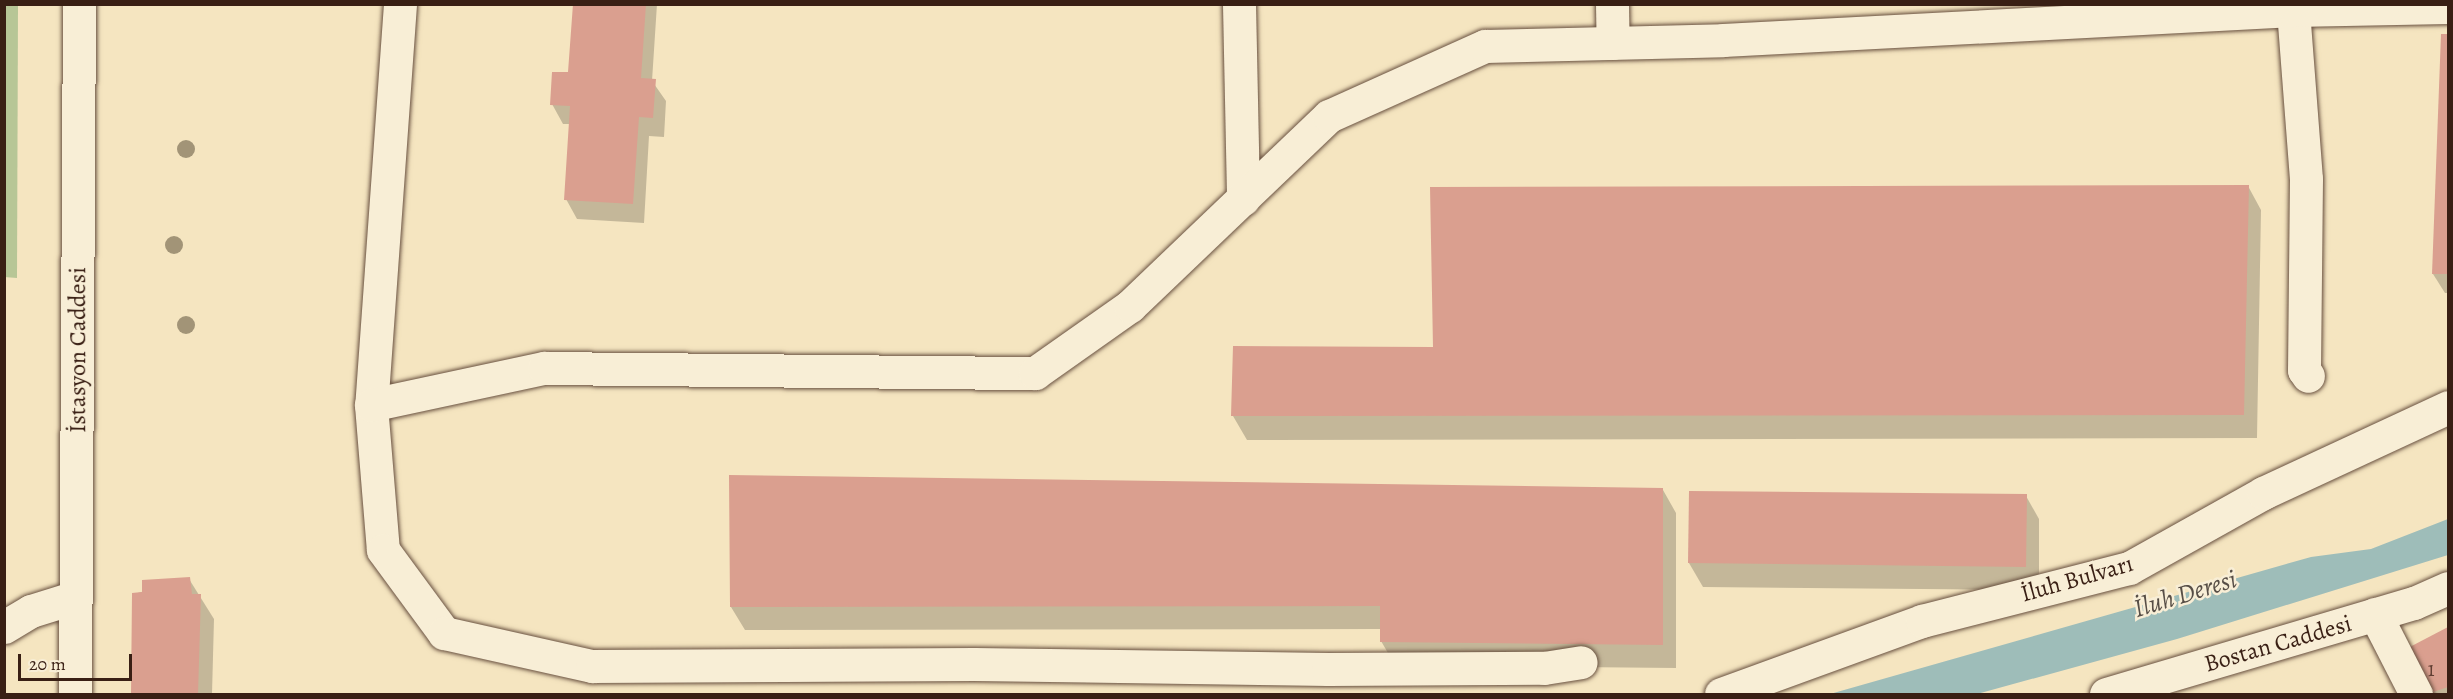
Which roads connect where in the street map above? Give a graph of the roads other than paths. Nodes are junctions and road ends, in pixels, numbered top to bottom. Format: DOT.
graph roads {
  1 [pos="79,4"];
  2 [pos="400,4"];
  3 [pos="1239,4"];
  4 [pos="1612,4"];
  5 [pos="2448,7"];
  6 [pos="2203,9"];
  7 [pos="2293,9"];
  8 [pos="1614,43"];
  9 [pos="1243,199"];
  10 [pos="2308,376"];
  11 [pos="371,405"];
  12 [pos="2448,407"];
  13 [pos="2448,588"];
  14 [pos="76,597"];
  15 [pos="2376,615"];
  16 [pos="4,627"];
  17 [pos="1581,662"];
  18 [pos="75,694"];
  19 [pos="1721,694"];
  20 [pos="2106,694"];
  21 [pos="2416,694"];
  1 -- 14 [label="street, İstasyon Caddesi"];
  2 -- 11 [label="street"];
  3 -- 9 [label="street"];
  4 -- 8 [label="street"];
  5 -- 7 [label="street"];
  6 -- 7 [label="street"];
  6 -- 8 [label="street"];
  7 -- 10 [label="street"];
  8 -- 9 [label="street"];
  9 -- 11 [label="street"];
  11 -- 17 [label="street"];
  12 -- 19 [label="street, İluh Bulvarı"];
  13 -- 15 [label="street, Bostan Caddesi"];
  14 -- 16 [label="street"];
  14 -- 18 [label="street, İstasyon Caddesi"];
  15 -- 20 [label="street, Bostan Caddesi"];
  15 -- 21 [label="street"];
}
